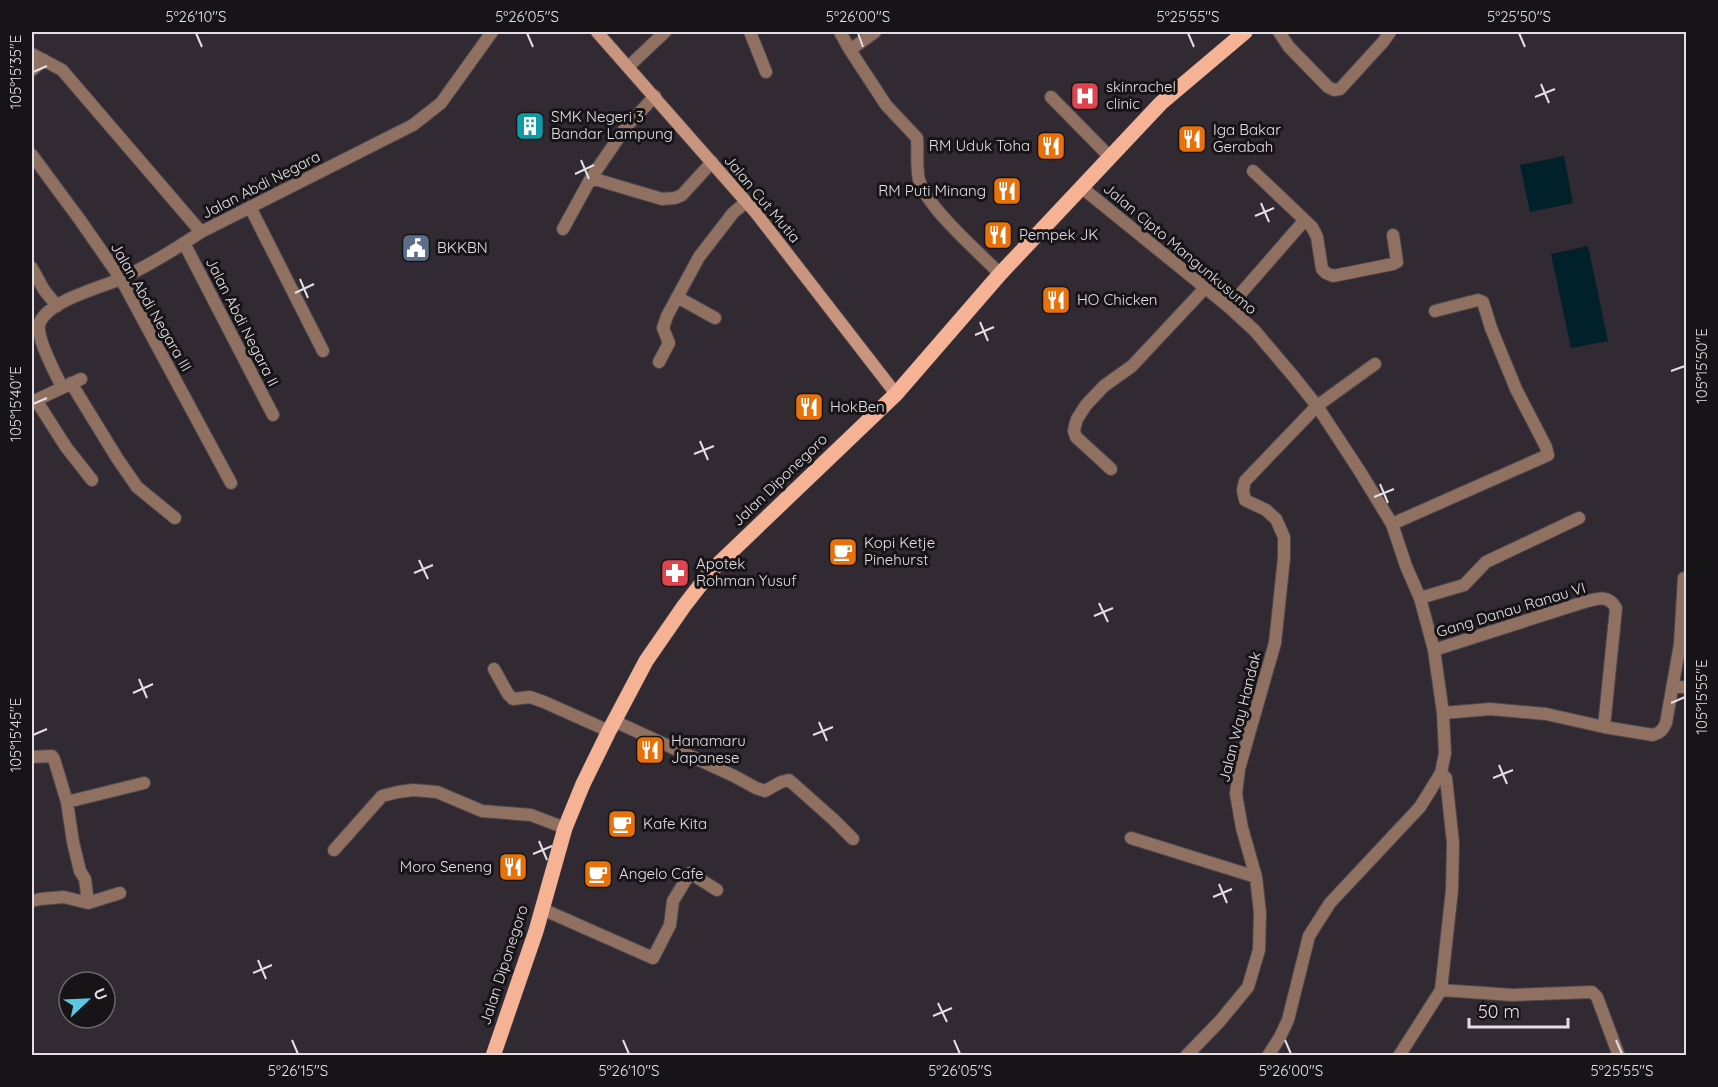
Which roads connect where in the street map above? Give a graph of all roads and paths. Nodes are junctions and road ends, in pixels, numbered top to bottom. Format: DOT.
graph roads {
  1 [pos="492,32"];
  2 [pos="597,32"];
  3 [pos="665,32"];
  4 [pos="750,32"];
  5 [pos="840,32"];
  6 [pos="875,32"];
  7 [pos="1245,32"];
  8 [pos="1279,32"];
  9 [pos="1390,32"];
  10 [pos="850,51"];
  11 [pos="32,54"];
  12 [pos="44,60"];
  13 [pos="628,67"];
  14 [pos="32,70"];
  15 [pos="766,72"];
  16 [pos="655,96"];
  17 [pos="1051,97"];
  18 [pos="32,155"];
  19 [pos="1110,157"];
  20 [pos="712,162"];
  21 [pos="1253,171"];
  22 [pos="591,178"];
  23 [pos="1081,187"];
  24 [pos="746,202"];
  25 [pos="250,207"];
  26 [pos="1304,221"];
  27 [pos="563,229"];
  28 [pos="201,232"];
  29 [pos="1393,235"];
  30 [pos="184,243"];
  31 [pos="32,268"];
  32 [pos="1000,274"];
  33 [pos="121,279"];
  34 [pos="1206,287"];
  35 [pos="677,297"];
  36 [pos="57,306"];
  37 [pos="1229,307"];
  38 [pos="1435,311"];
  39 [pos="715,318"];
  40 [pos="323,351"];
  41 [pos="659,362"];
  42 [pos="1375,364"];
  43 [pos="71,383"];
  44 [pos="896,394"];
  45 [pos="34,401"];
  46 [pos="1317,406"];
  47 [pos="273,415"];
  48 [pos="1110,469"];
  49 [pos="92,480"];
  50 [pos="231,483"];
  51 [pos="175,518"];
  52 [pos="1579,518"];
  53 [pos="1392,524"];
  54 [pos="1684,578"];
  55 [pos="1420,598"];
  56 [pos="1434,650"];
  57 [pos="494,669"];
  58 [pos="1673,685"];
  59 [pos="1686,688"];
  60 [pos="1443,713"];
  61 [pos="611,726"];
  62 [pos="1604,727"];
  63 [pos="32,757"];
  64 [pos="1441,773"];
  65 [pos="144,783"];
  66 [pos="67,801"];
  67 [pos="565,828"];
  68 [pos="1131,838"];
  69 [pos="853,839"];
  70 [pos="334,850"];
  71 [pos="1256,877"];
  72 [pos="717,890"];
  73 [pos="120,893"];
  74 [pos="32,901"];
  75 [pos="88,903"];
  76 [pos="542,909"];
  77 [pos="1441,990"];
  78 [pos="493,1056"];
  79 [pos="1186,1056"];
  80 [pos="1268,1056"];
  81 [pos="1399,1056"];
  82 [pos="1619,1056"];
  1 -- 25 [label="street, Jalan Abdi Negara"];
  2 -- 13 [label="main road, Jalan Cut Mutia"];
  3 -- 13 [label="street"];
  4 -- 15 [label="street"];
  5 -- 10 [label="street"];
  6 -- 10 [label="street"];
  7 -- 19 [label="main road, Jalan Diponegoro"];
  8 -- 9 [label="street"];
  10 -- 32 [label="street"];
  11 -- 12 [label="street, Jalan Abdi Negara"];
  12 -- 14 [label="street"];
  12 -- 28 [label="street, Jalan Abdi Negara"];
  13 -- 16 [label="main road, Jalan Cut Mutia"];
  16 -- 20 [label="main road, Jalan Cut Mutia"];
  16 -- 22 [label="street"];
  17 -- 19 [label="street"];
  18 -- 33 [label="street, Jalan Abdi Negara III"];
  19 -- 23 [label="main road, Jalan Diponegoro"];
  20 -- 22 [label="street"];
  20 -- 24 [label="main road, Jalan Cut Mutia"];
  21 -- 26 [label="street"];
  22 -- 27 [label="street"];
  23 -- 32 [label="main road, Jalan Diponegoro"];
  23 -- 34 [label="street, Jalan Cipto Mangunkusumo"];
  24 -- 35 [label="street"];
  24 -- 44 [label="main road, Jalan Cut Mutia"];
  25 -- 28 [label="street, Jalan Abdi Negara"];
  25 -- 40 [label="street"];
  26 -- 29 [label="street"];
  26 -- 37 [label="street"];
  28 -- 30 [label="street"];
  30 -- 33 [label="street"];
  30 -- 47 [label="street, Jalan Abdi Negara II"];
  31 -- 36 [label="street"];
  32 -- 44 [label="main road, Jalan Diponegoro"];
  33 -- 36 [label="street"];
  33 -- 50 [label="street, Jalan Abdi Negara III"];
  34 -- 37 [label="street, Jalan Cipto Mangunkusumo"];
  34 -- 48 [label="street"];
  35 -- 39 [label="street"];
  35 -- 41 [label="street"];
  36 -- 43 [label="street"];
  37 -- 46 [label="street, Jalan Cipto Mangunkusumo"];
  38 -- 53 [label="street"];
  42 -- 46 [label="street"];
  43 -- 45 [label="street"];
  43 -- 51 [label="street"];
  44 -- 61 [label="main road, Jalan Diponegoro"];
  45 -- 49 [label="street"];
  46 -- 53 [label="street, Jalan Cipto Mangunkusumo"];
  46 -- 71 [label="street, Jalan Way Handak"];
  52 -- 55 [label="street"];
  53 -- 55 [label="street, Jalan Cipto Mangunkusumo"];
  54 -- 58 [label="street"];
  55 -- 56 [label="street, Jalan Cipto Mangunkusumo"];
  56 -- 60 [label="street, Jalan Cipto Mangunkusumo"];
  56 -- 62 [label="street, Gang Danau Ranau VI"];
  57 -- 61 [label="street"];
  58 -- 59 [label="street"];
  58 -- 62 [label="street"];
  60 -- 62 [label="street"];
  60 -- 64 [label="street, Jalan Cipto Mangunkusumo"];
  61 -- 67 [label="main road, Jalan Diponegoro"];
  61 -- 69 [label="street"];
  63 -- 66 [label="street"];
  64 -- 77 [label="street"];
  64 -- 80 [label="street, Jalan Cipto Mangunkusumo"];
  65 -- 66 [label="street"];
  66 -- 75 [label="street"];
  67 -- 70 [label="street"];
  67 -- 76 [label="main road, Jalan Diponegoro"];
  68 -- 71 [label="street"];
  71 -- 79 [label="street, Jalan Way Handak"];
  72 -- 76 [label="street"];
  73 -- 75 [label="street"];
  74 -- 75 [label="street"];
  76 -- 78 [label="main road, Jalan Diponegoro"];
  77 -- 81 [label="street"];
  77 -- 82 [label="street"];
}
